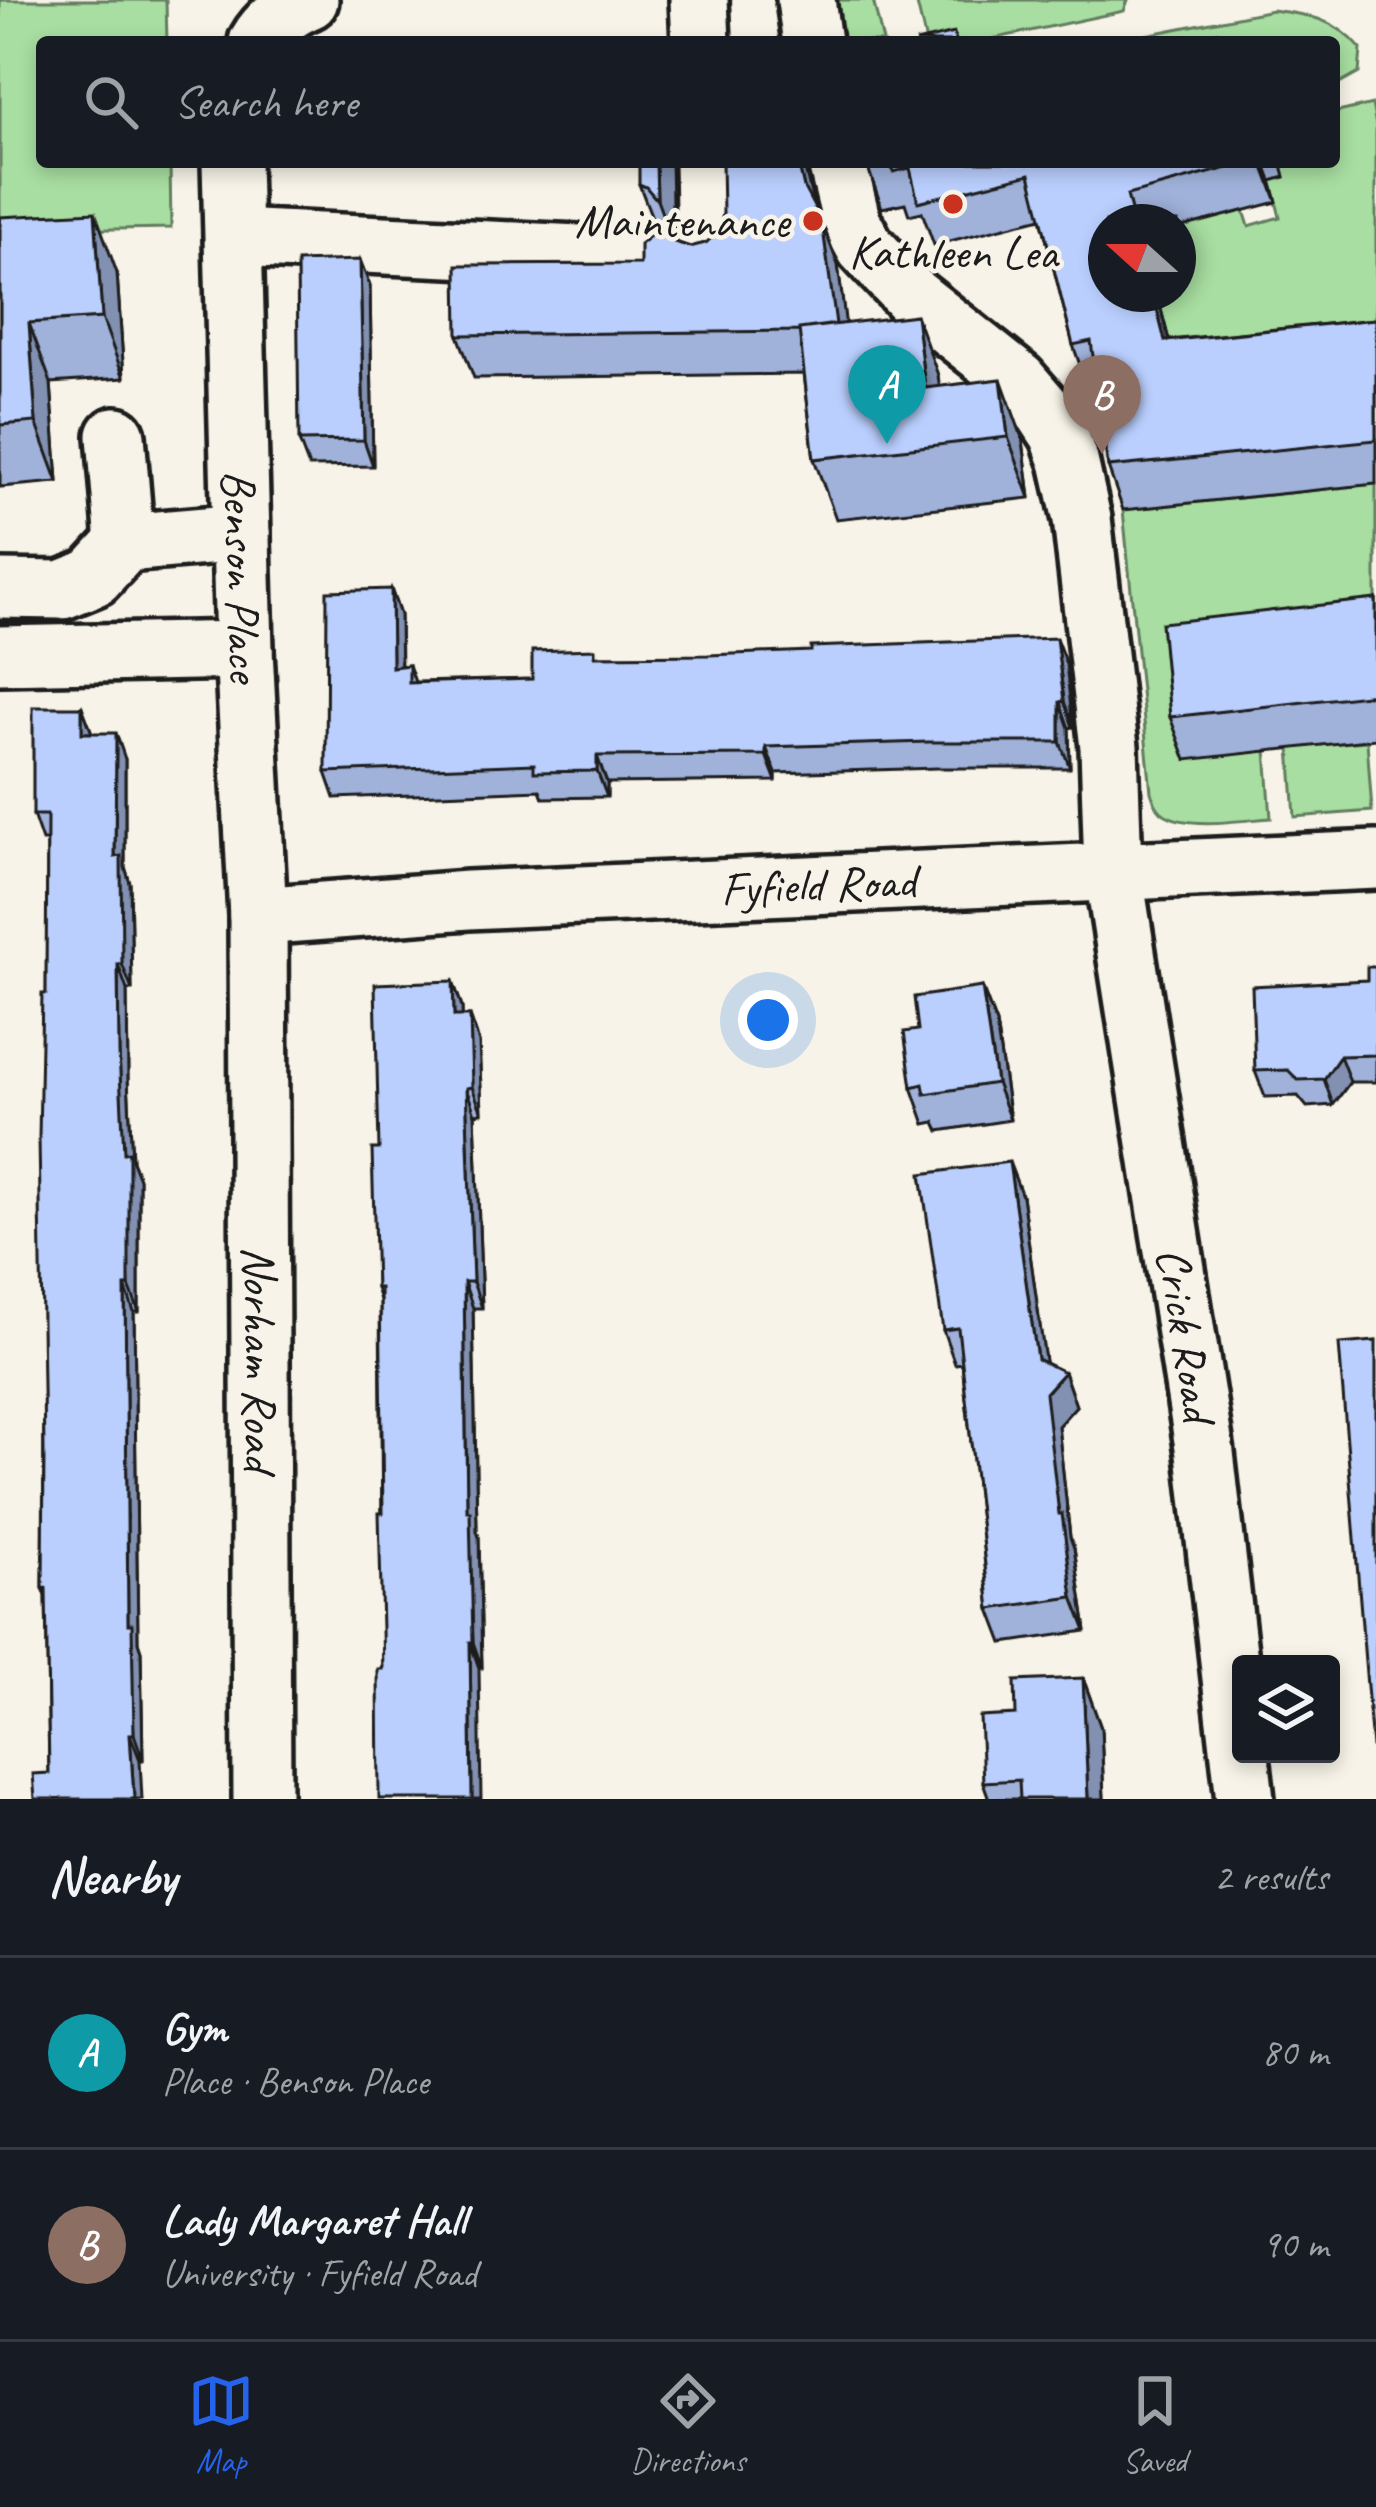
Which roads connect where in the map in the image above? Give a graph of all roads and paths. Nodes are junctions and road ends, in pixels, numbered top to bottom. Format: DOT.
graph roads {
  1 [pos="309,0"];
  2 [pos="699,0"];
  3 [pos="806,0"];
  4 [pos="263,36"];
  5 [pos="700,36"];
  6 [pos="811,36"];
  7 [pos="232,168"];
  8 [pos="704,168"];
  9 [pos="838,168"];
  10 [pos="234,238"];
  11 [pos="644,257"];
  12 [pos="706,257"];
  13 [pos="116,436"];
  14 [pos="241,533"];
  15 [pos="125,543"];
  16 [pos="0,590"];
  17 [pos="244,650"];
  18 [pos="0,655"];
  19 [pos="1376,860"];
  20 [pos="1113,870"];
  21 [pos="258,916"];
  22 [pos="262,1799"];
  23 [pos="1245,1799"];
  1 -- 4 [label="street"];
  2 -- 5 [label="street"];
  3 -- 6 [label="street"];
  7 -- 10 [label="street, Benson Place"];
  8 -- 12 [label="street"];
  9 -- 20 [label="street, Crick Road"];
  10 -- 11 [label="street"];
  10 -- 14 [label="street, Benson Place"];
  13 -- 15 [label="street"];
  14 -- 15 [label="street"];
  14 -- 17 [label="street, Benson Place"];
  15 -- 16 [label="street"];
  17 -- 18 [label="street"];
  17 -- 21 [label="street, Benson Place"];
  19 -- 20 [label="street, Fyfield Road"];
  20 -- 21 [label="street, Fyfield Road"];
  20 -- 23 [label="street, Crick Road"];
  21 -- 22 [label="street, Norham Road"];
}
